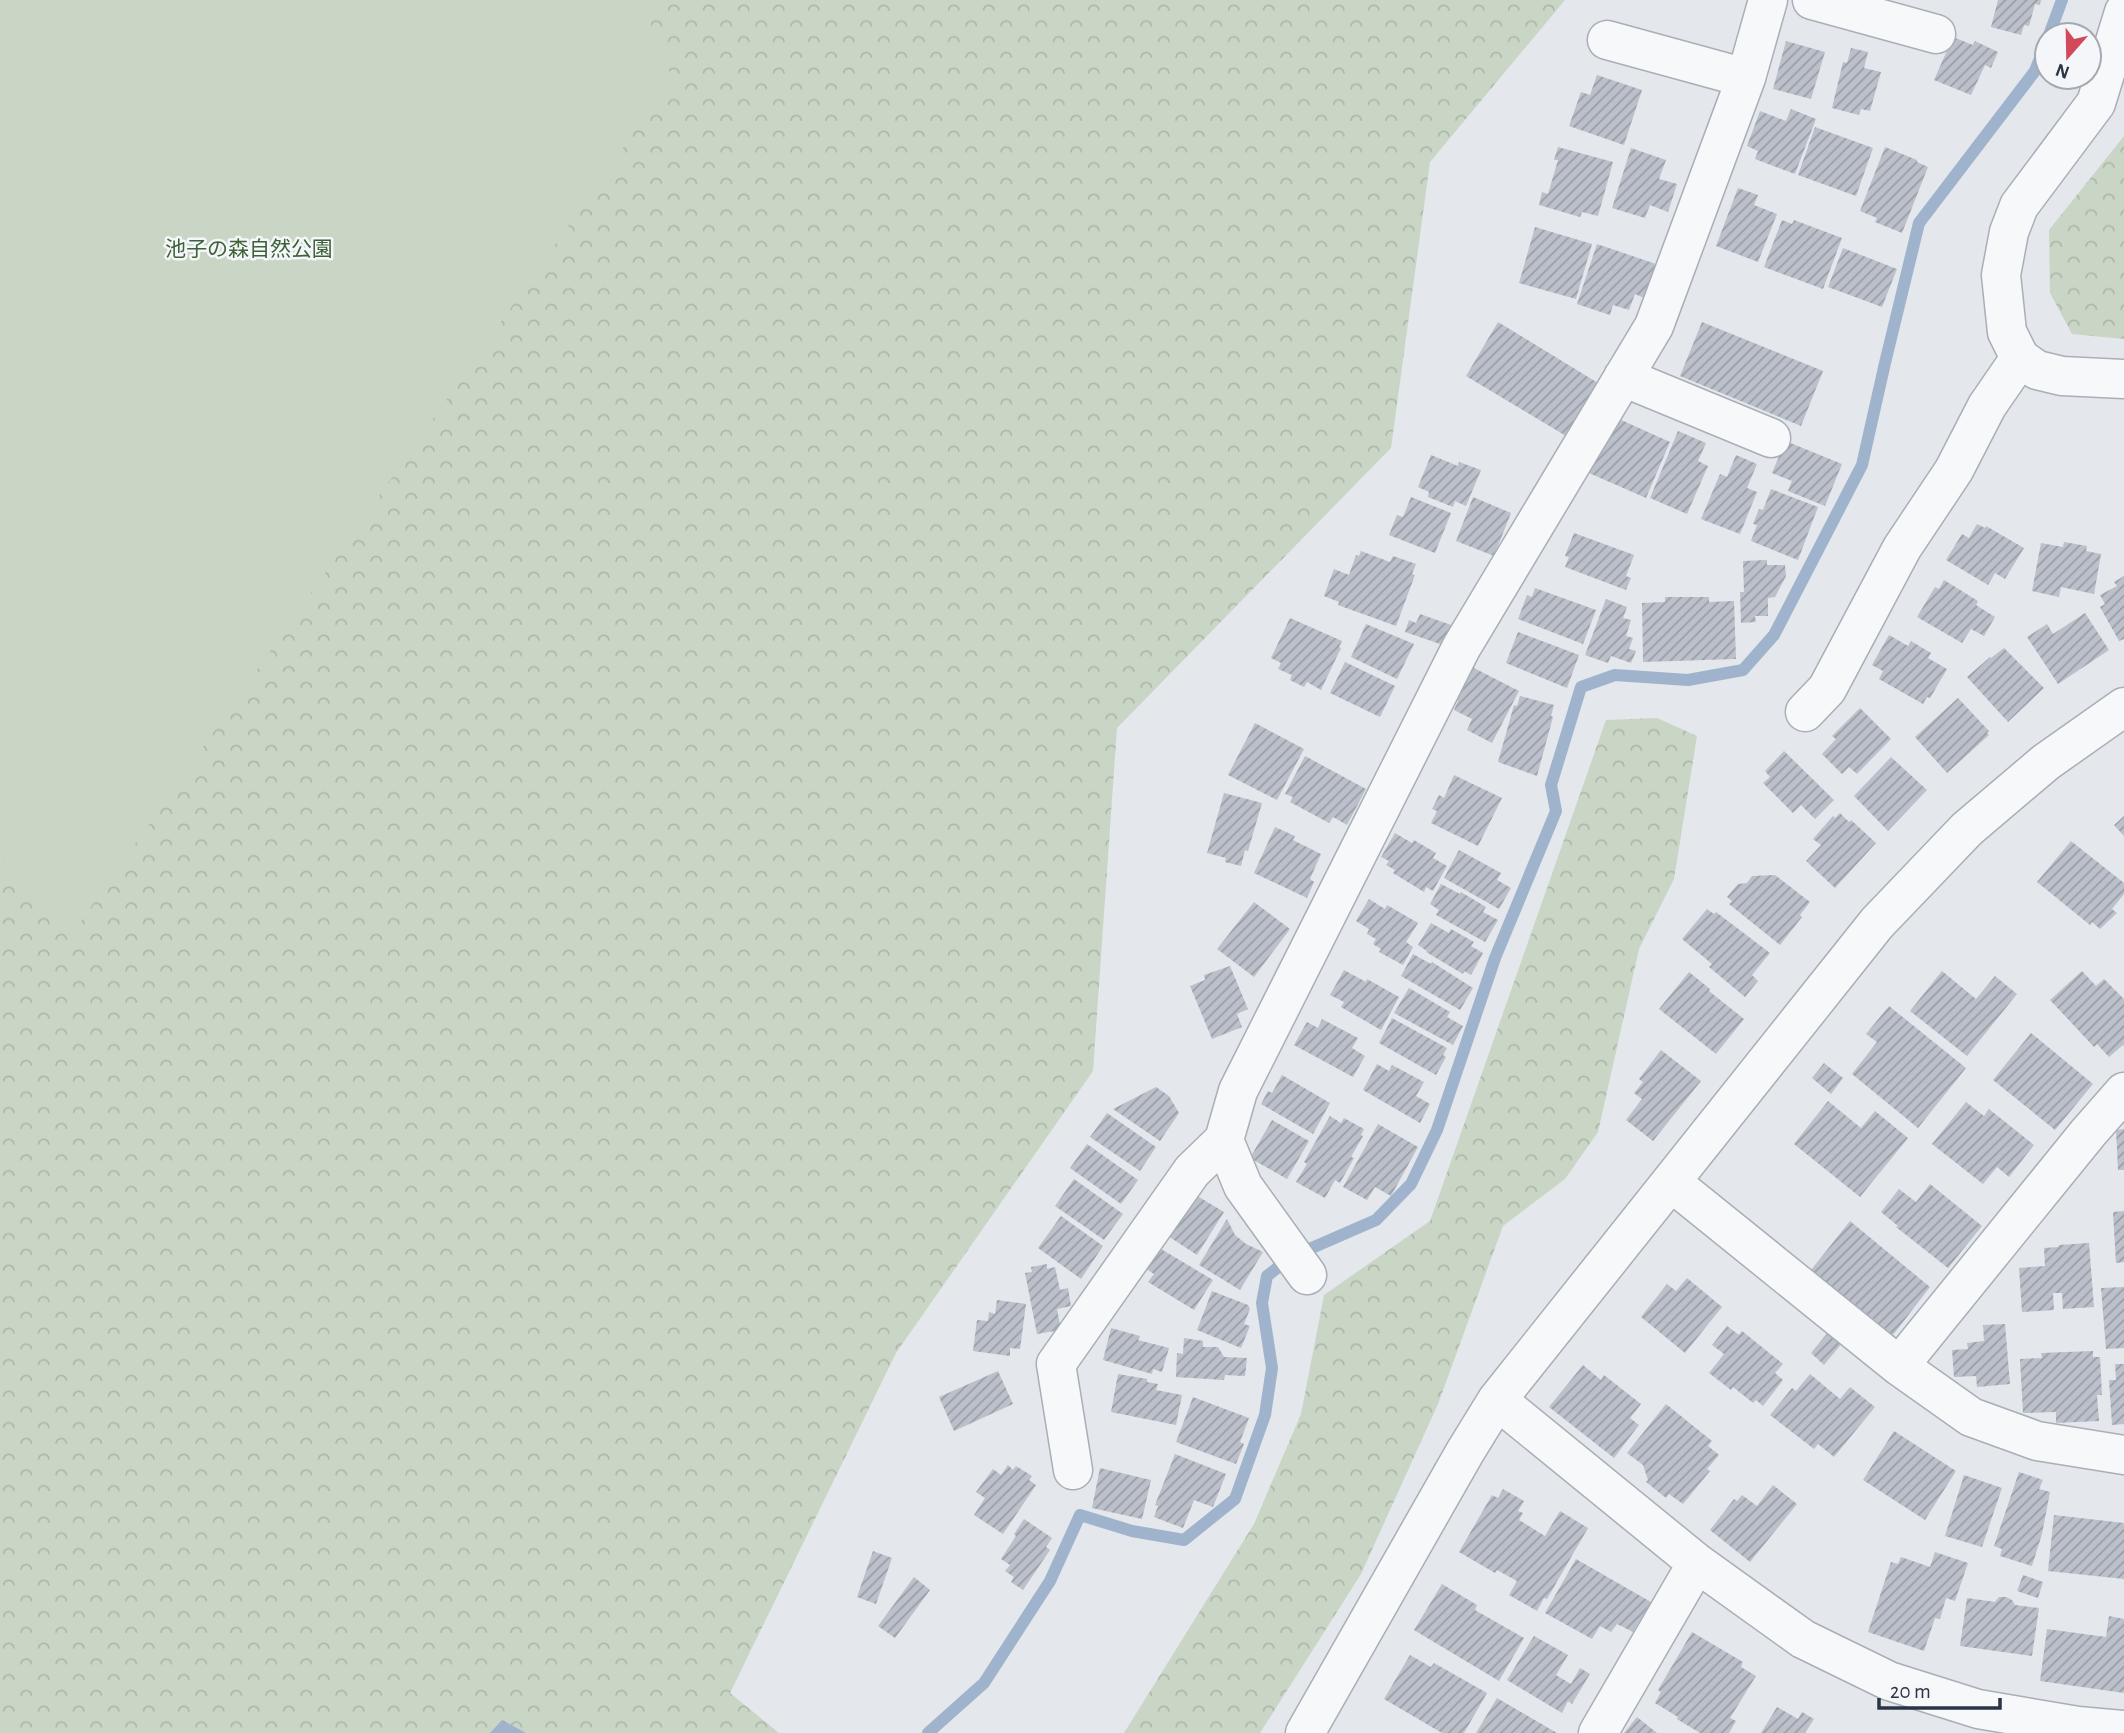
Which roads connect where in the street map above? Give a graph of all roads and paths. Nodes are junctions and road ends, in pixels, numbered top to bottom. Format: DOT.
graph roads {
  1 [pos="1768,0"];
  2 [pos="1812,0"];
  3 [pos="2124,12"];
  4 [pos="1936,34"];
  5 [pos="1607,40"];
  6 [pos="1746,78"];
  7 [pos="2020,358"];
  8 [pos="1623,377"];
  9 [pos="2124,379"];
  10 [pos="1771,438"];
  11 [pos="2124,706"];
  12 [pos="1805,712"];
  13 [pos="2124,1093"];
  14 [pos="1224,1140"];
  15 [pos="1671,1182"];
  16 [pos="1299,1263"];
  17 [pos="1899,1366"];
  18 [pos="1497,1400"];
  19 [pos="2124,1455"];
  20 [pos="1073,1471"];
  21 [pos="1697,1563"];
  22 [pos="2124,1730"];
  23 [pos="1305,1733"];
  24 [pos="1598,1733"];
  1 -- 6 [label="street"];
  2 -- 4 [label="street"];
  3 -- 7 [label="street"];
  5 -- 6 [label="street"];
  6 -- 8 [label="street"];
  7 -- 9 [label="street"];
  7 -- 12 [label="street"];
  8 -- 10 [label="street"];
  8 -- 14 [label="street"];
  11 -- 15 [label="street"];
  13 -- 17 [label="street"];
  14 -- 16 [label="street"];
  14 -- 20 [label="street"];
  15 -- 17 [label="street"];
  15 -- 18 [label="street"];
  17 -- 19 [label="street"];
  18 -- 21 [label="street"];
  18 -- 23 [label="street"];
  21 -- 22 [label="street"];
  21 -- 24 [label="street"];
}
